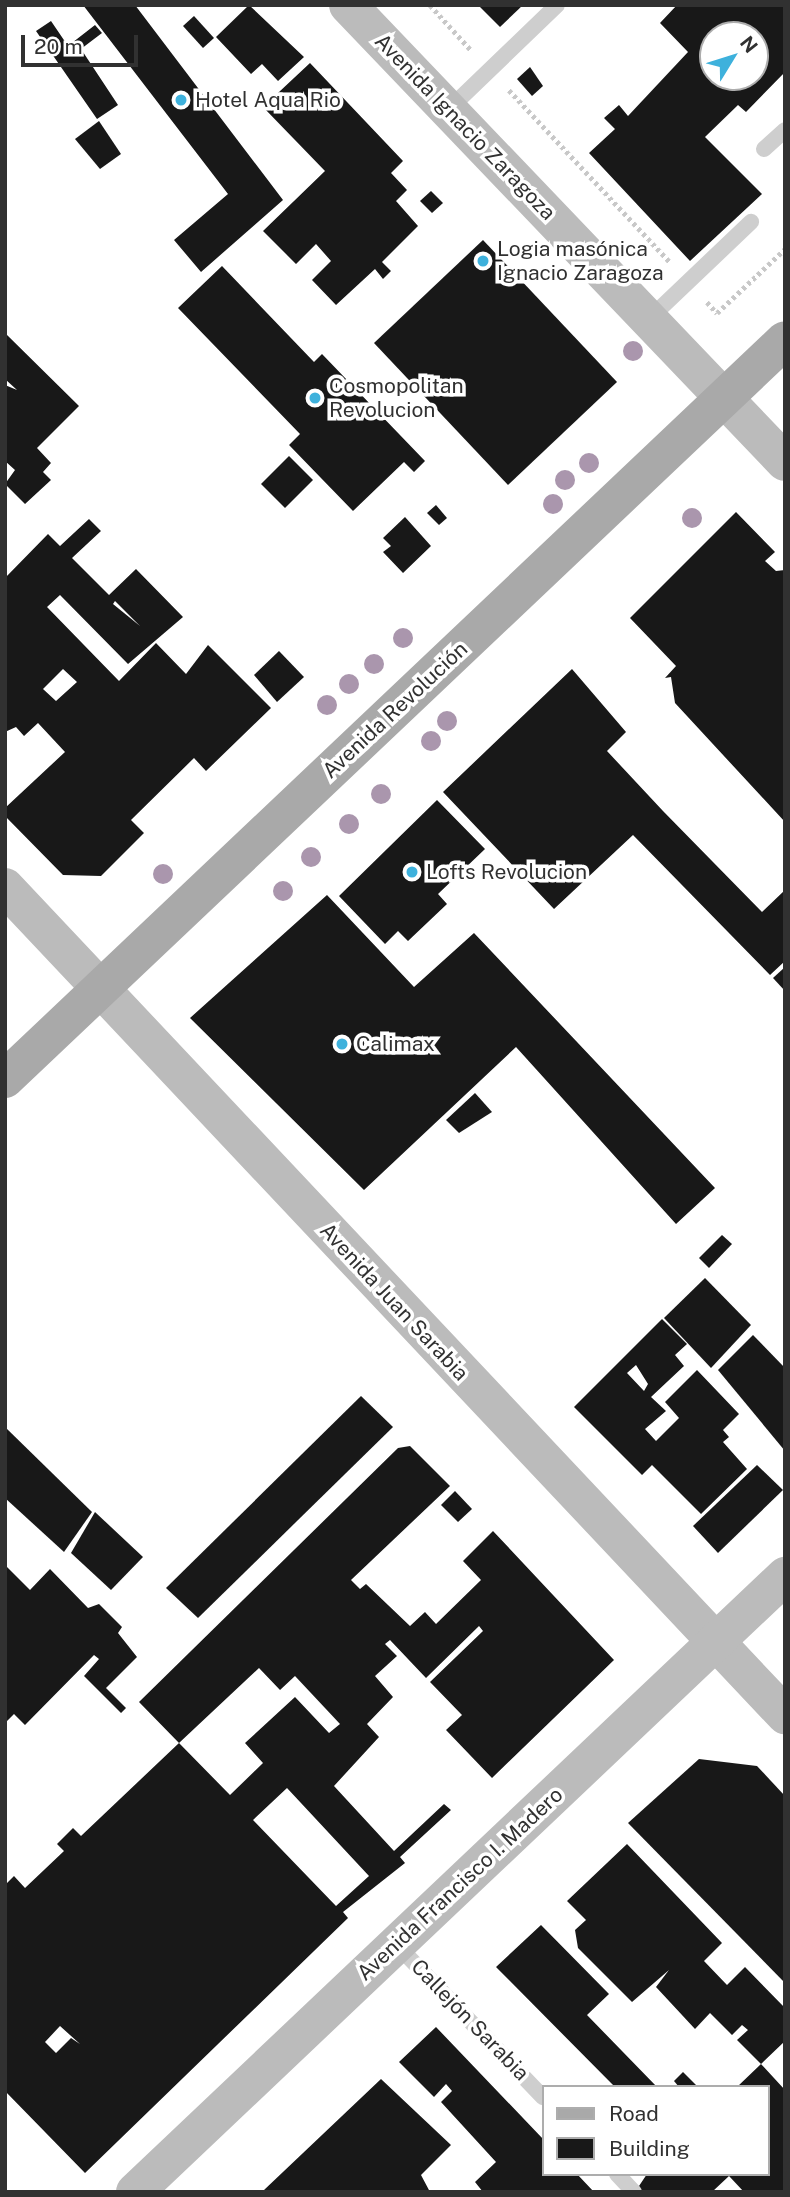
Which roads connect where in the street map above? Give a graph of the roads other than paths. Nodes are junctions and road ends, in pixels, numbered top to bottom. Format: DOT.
graph roads {
  1 [pos="348,5"];
  2 [pos="557,5"];
  3 [pos="448,110"];
  4 [pos="785,130"];
  5 [pos="764,149"];
  6 [pos="751,222"];
  7 [pos="649,319"];
  8 [pos="785,340"];
  9 [pos="724,397"];
  10 [pos="785,462"];
  11 [pos="5,887"];
  12 [pos="102,989"];
  13 [pos="5,1079"];
  14 [pos="785,1576"];
  15 [pos="715,1642"];
  16 [pos="785,1715"];
  17 [pos="396,1944"];
  18 [pos="542,2096"];
  19 [pos="619,2176"];
  20 [pos="135,2192"];
  21 [pos="634,2192"];
  1 -- 3 [label="main road, Avenida Ignacio Zaragoza"];
  2 -- 3 [label="lane"];
  3 -- 7 [label="main road, Avenida Ignacio Zaragoza"];
  4 -- 5 [label="lane"];
  6 -- 7 [label="lane"];
  7 -- 9 [label="main road, Avenida Ignacio Zaragoza"];
  8 -- 9 [label="main road, Avenida Revolución"];
  9 -- 10 [label="main road, Avenida Ignacio Zaragoza"];
  9 -- 12 [label="main road, Avenida Revolución"];
  11 -- 12 [label="main road, Avenida Juan Sarabia"];
  12 -- 13 [label="main road, Avenida Revolución"];
  12 -- 15 [label="main road, Avenida Juan Sarabia"];
  14 -- 15 [label="main road, Avenida Francisco I. Madero"];
  15 -- 16 [label="main road, Avenida Juan Sarabia"];
  15 -- 17 [label="main road, Avenida Francisco I. Madero"];
  17 -- 18 [label="lane, Callejón Sarabia"];
  17 -- 20 [label="main road, Avenida Francisco I. Madero"];
  19 -- 21 [label="lane"];
}
